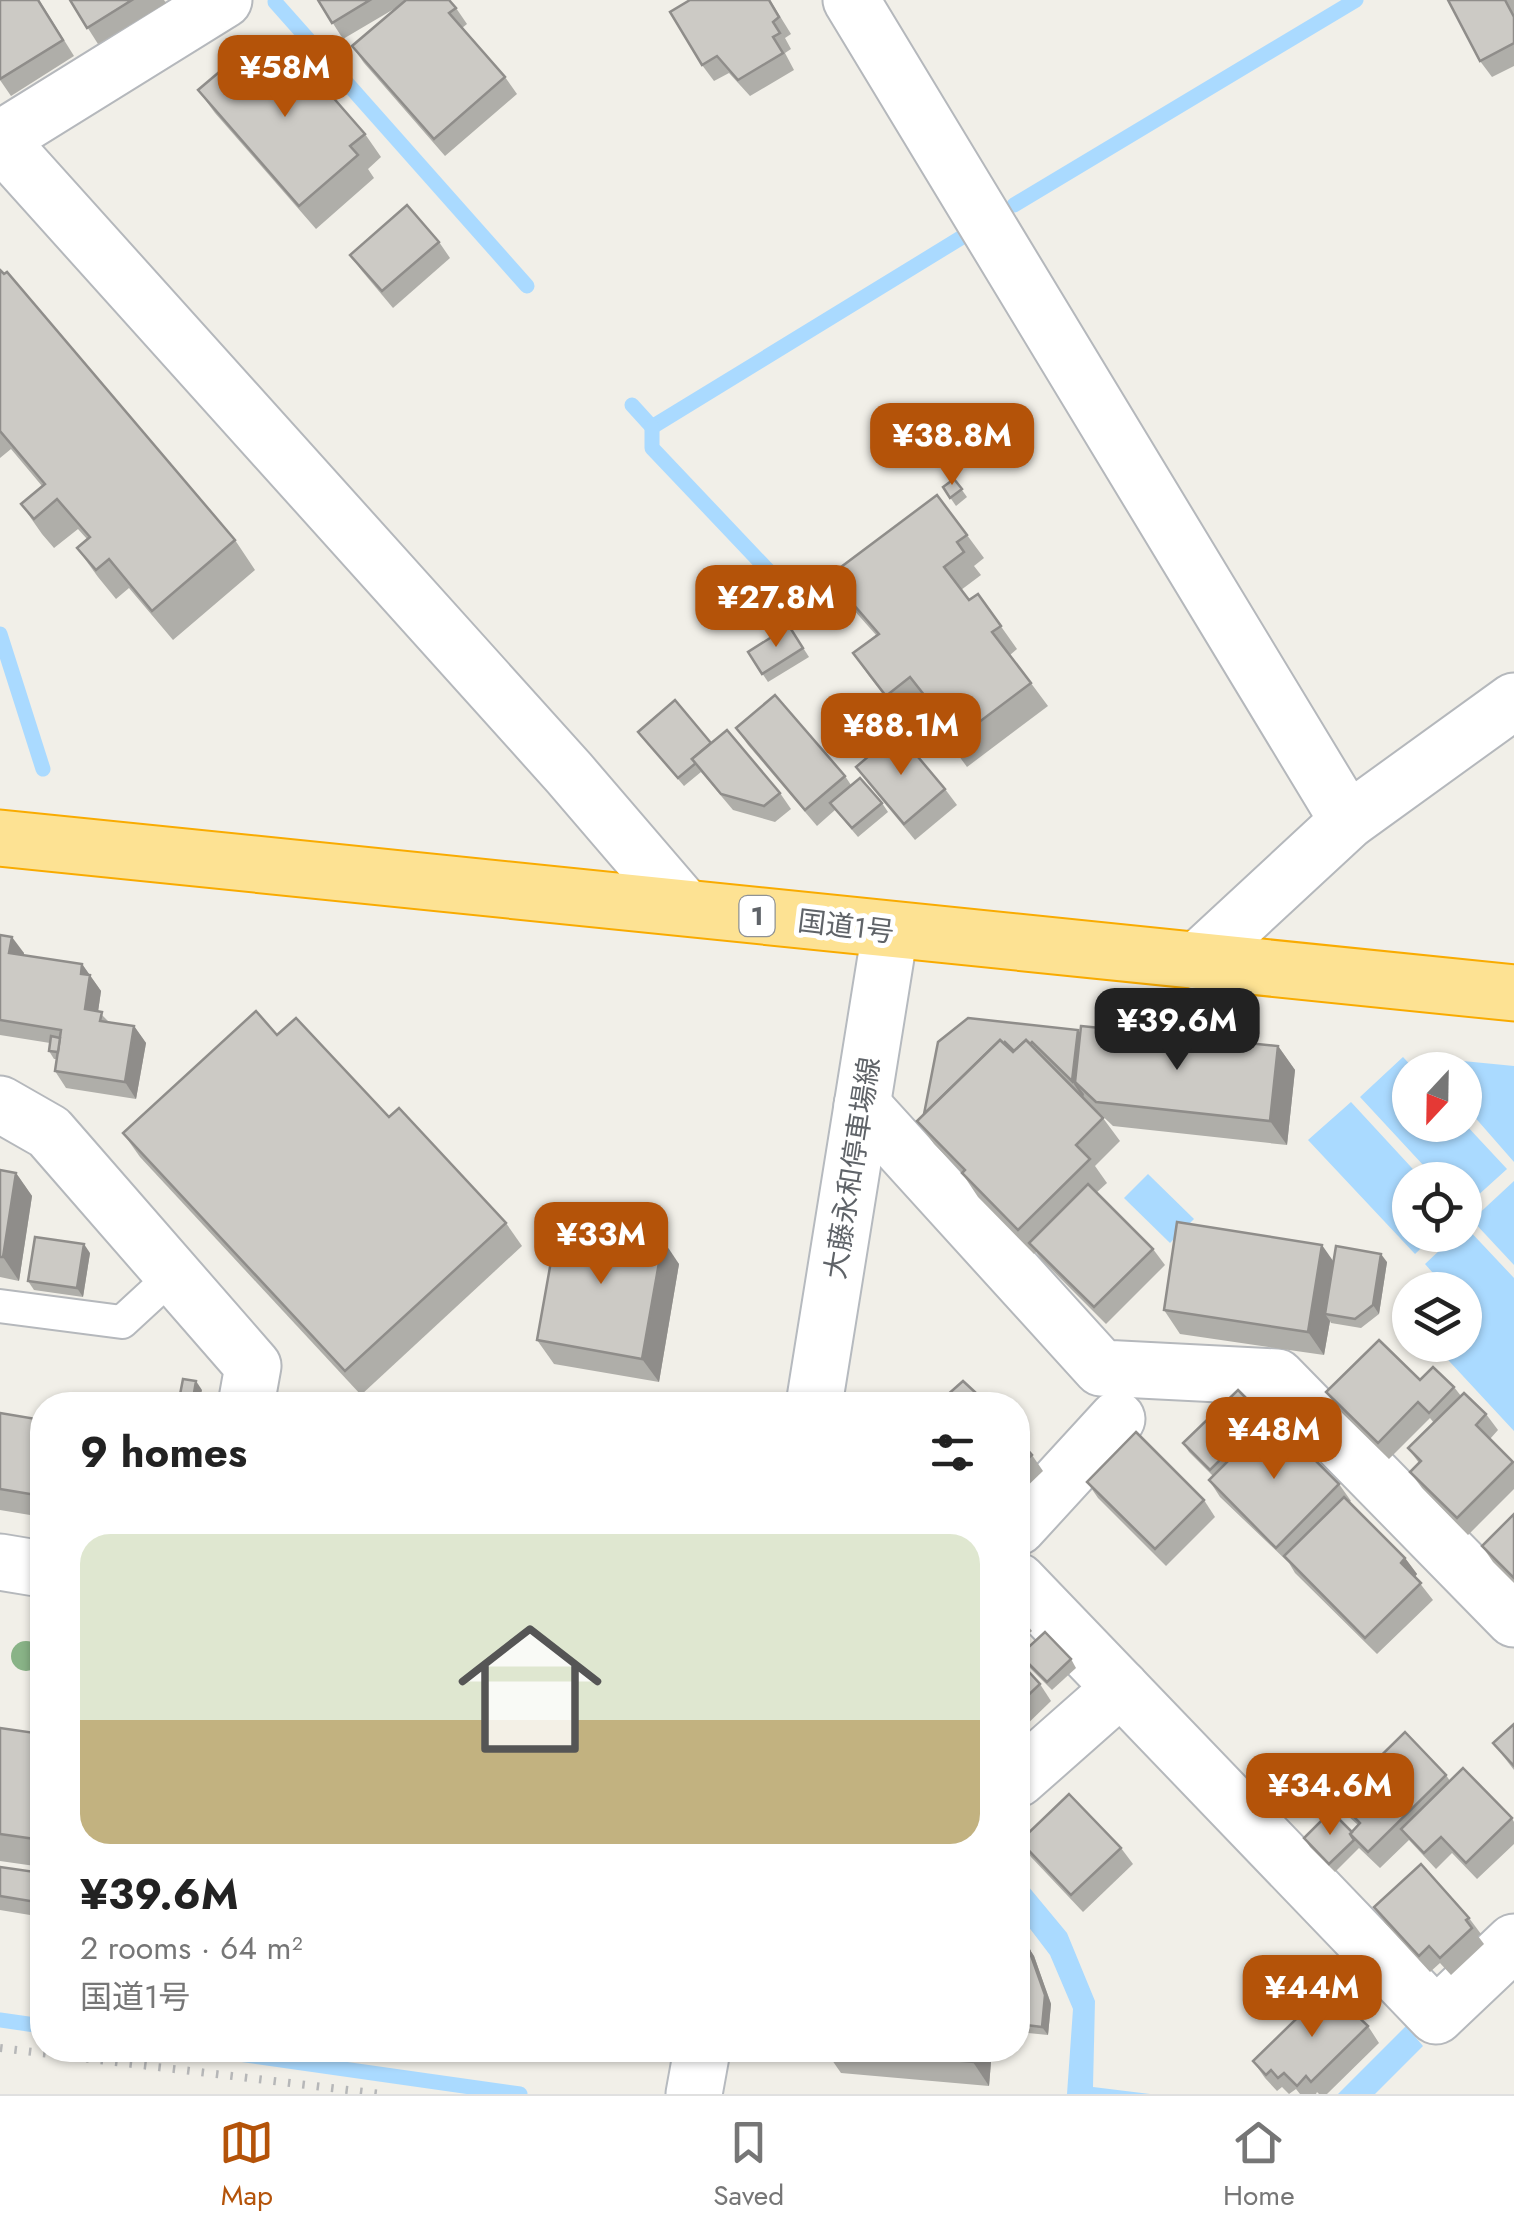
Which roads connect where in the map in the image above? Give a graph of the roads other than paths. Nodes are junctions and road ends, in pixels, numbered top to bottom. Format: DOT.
graph roads {
  1 [pos="224,0"];
  2 [pos="851,0"];
  3 [pos="0,140"];
  4 [pos="1514,701"];
  5 [pos="1348,821"];
  6 [pos="0,838"];
  7 [pos="684,907"];
  8 [pos="890,932"];
  9 [pos="1198,961"];
  10 [pos="1514,993"];
  11 [pos="0,1104"];
  12 [pos="862,1105"];
  13 [pos="173,1275"];
  14 [pos="0,1306"];
  15 [pos="248,1392"];
  16 [pos="816,1392"];
  17 [pos="1118,1419"];
  18 [pos="1030,1514"];
  19 [pos="1501,1528"];
  20 [pos="0,1562"];
  21 [pos="1460,1565"];
  22 [pos="30,1567"];
  23 [pos="1030,1593"];
  24 [pos="1514,1620"];
  25 [pos="1121,1688"];
  26 [pos="1030,1769"];
  27 [pos="1514,1942"];
  28 [pos="700,2062"];
  29 [pos="694,2094"];
  1 -- 3 [label="street"];
  2 -- 5 [label="street"];
  3 -- 7 [label="street"];
  4 -- 5 [label="street"];
  5 -- 9 [label="street"];
  6 -- 7 [label="highway, 国道1号 / 1"];
  7 -- 8 [label="highway, 国道1号 / 1"];
  8 -- 9 [label="highway, 国道1号 / 1"];
  8 -- 12 [label="street, 大藤永和停車場線"];
  9 -- 10 [label="highway, 国道1号 / 1"];
  11 -- 13 [label="street"];
  12 -- 16 [label="street, 大藤永和停車場線"];
  12 -- 21 [label="street"];
  13 -- 14 [label="lane"];
  13 -- 15 [label="street"];
  17 -- 18 [label="street"];
  19 -- 21 [label="street"];
  20 -- 22 [label="street"];
  21 -- 24 [label="street"];
  23 -- 25 [label="street"];
  25 -- 26 [label="street"];
  25 -- 27 [label="street"];
  28 -- 29 [label="street"];
}
